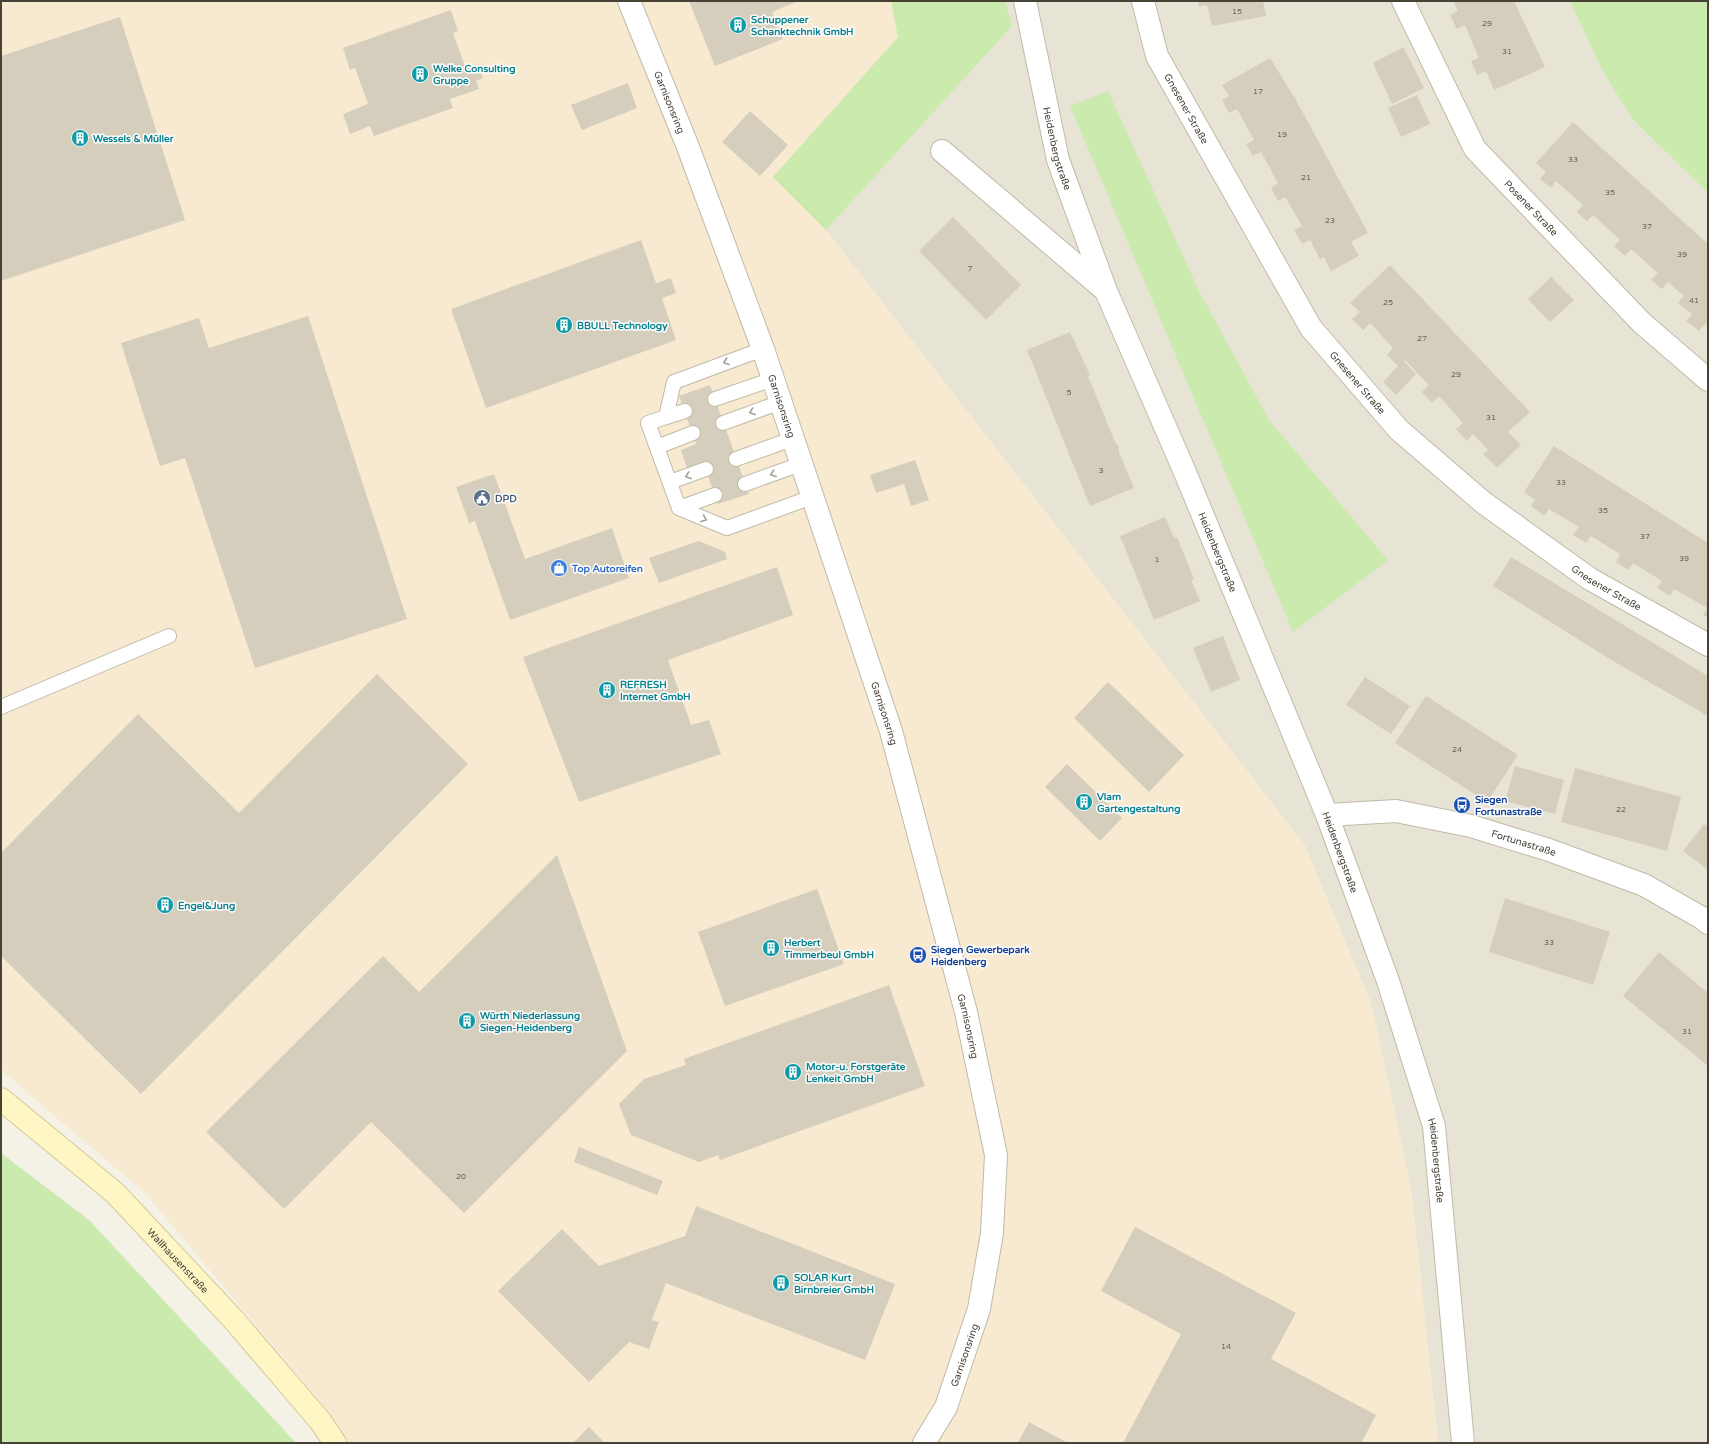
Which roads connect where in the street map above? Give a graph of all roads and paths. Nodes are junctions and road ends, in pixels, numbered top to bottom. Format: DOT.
graph roads {
  1 [pos="629,1"];
  2 [pos="1025,1"];
  3 [pos="1143,1"];
  4 [pos="1403,1"];
  5 [pos="942,151"];
  6 [pos="1106,291"];
  7 [pos="763,349"];
  8 [pos="773,379"];
  9 [pos="1708,380"];
  10 [pos="715,399"];
  11 [pos="781,402"];
  12 [pos="684,410"];
  13 [pos="666,417"];
  14 [pos="723,423"];
  15 [pos="693,433"];
  16 [pos="792,439"];
  17 [pos="657,446"];
  18 [pos="736,459"];
  19 [pos="801,464"];
  20 [pos="706,469"];
  21 [pos="670,482"];
  22 [pos="746,484"];
  23 [pos="715,495"];
  24 [pos="812,497"];
  25 [pos="679,508"];
  26 [pos="170,636"];
  27 [pos="1708,645"];
  28 [pos="1,707"];
  29 [pos="1327,815"];
  30 [pos="1708,923"];
  31 [pos="1,1099"];
  32 [pos="335,1443"];
  33 [pos="924,1443"];
  34 [pos="1463,1443"];
  1 -- 7 [label="street, Garnisonsring"];
  2 -- 6 [label="street, Heidenbergstraße"];
  3 -- 27 [label="street, Gnesener Straße"];
  4 -- 9 [label="street, Posener Straße"];
  5 -- 6 [label="street, Heidenbergstraße"];
  6 -- 29 [label="street, Heidenbergstraße"];
  7 -- 8 [label="street, Garnisonsring"];
  7 -- 13 [label="lane, one-way"];
  8 -- 10 [label="lane"];
  8 -- 11 [label="street, Garnisonsring"];
  11 -- 14 [label="lane, one-way"];
  11 -- 16 [label="street, Garnisonsring"];
  12 -- 13 [label="lane"];
  13 -- 17 [label="lane"];
  15 -- 17 [label="lane"];
  16 -- 18 [label="lane"];
  16 -- 19 [label="street, Garnisonsring"];
  17 -- 21 [label="lane"];
  19 -- 22 [label="lane, one-way"];
  19 -- 24 [label="street, Garnisonsring"];
  20 -- 21 [label="lane, one-way"];
  21 -- 25 [label="lane"];
  23 -- 25 [label="lane"];
  25 -- 24 [label="lane, one-way"];
  24 -- 33 [label="street, Garnisonsring"];
  26 -- 28 [label="lane"];
  29 -- 30 [label="street, Fortunastraße"];
  29 -- 34 [label="street, Heidenbergstraße"];
  31 -- 32 [label="street, Wallhausenstraße"];
}
